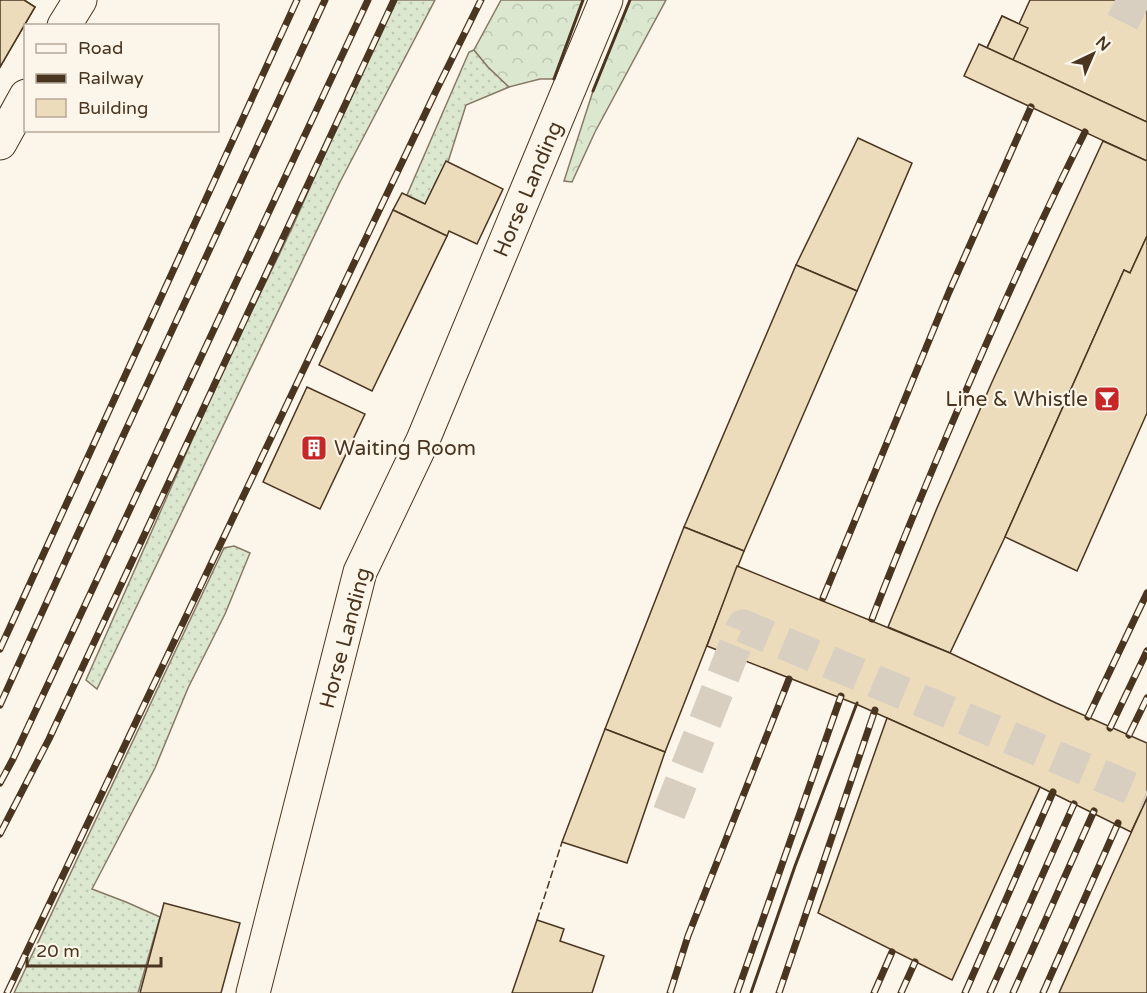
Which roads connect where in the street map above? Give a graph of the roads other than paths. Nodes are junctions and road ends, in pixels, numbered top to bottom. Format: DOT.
graph roads {
  1 [pos="80,0"];
  2 [pos="606,0"];
  3 [pos="65,24"];
  4 [pos="24,100"];
  5 [pos="0,144"];
  6 [pos="253,993"];
  1 -- 3 [label="lane"];
  2 -- 6 [label="lane, Horse Landing"];
  4 -- 5 [label="lane"];
}
